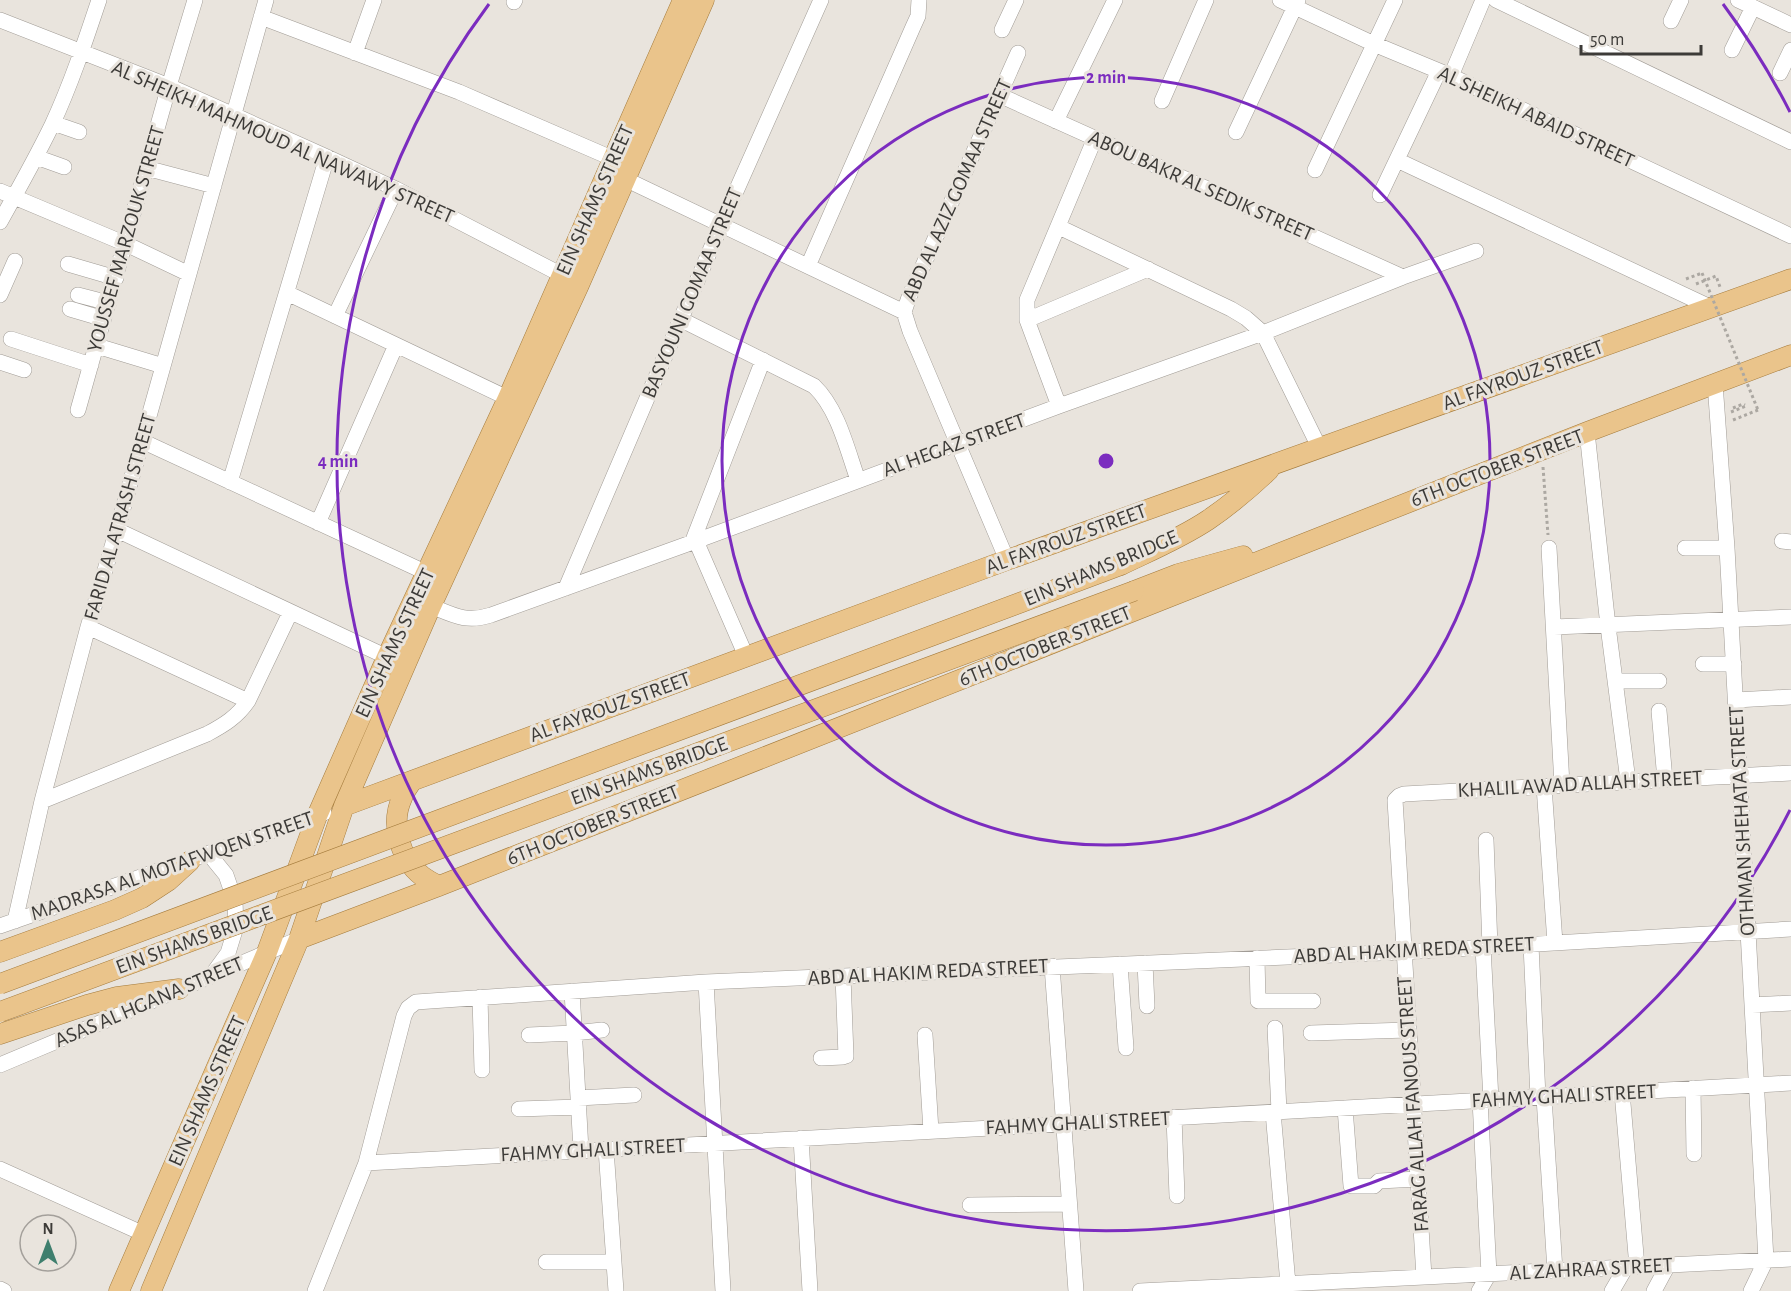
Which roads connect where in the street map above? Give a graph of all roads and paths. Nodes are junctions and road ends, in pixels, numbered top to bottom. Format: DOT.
graph roads {
  1 [pos="99,0"];
  2 [pos="195,0"];
  3 [pos="266,0"];
  4 [pos="374,0"];
  5 [pos="683,0"];
  6 [pos="704,0"];
  7 [pos="820,0"];
  8 [pos="1016,0"];
  9 [pos="1115,0"];
  10 [pos="1206,0"];
  11 [pos="1280,0"];
  12 [pos="1395,0"];
  13 [pos="1483,0"];
  14 [pos="1496,0"];
  15 [pos="1681,0"];
  16 [pos="920,3"];
  17 [pos="1297,3"];
  18 [pos="1748,3"];
  19 [pos="261,17"];
  20 [pos="0,20"];
  21 [pos="1671,21"];
  22 [pos="1791,25"];
  23 [pos="1002,30"];
  24 [pos="1374,44"];
  25 [pos="1732,50"];
  26 [pos="1791,50"];
  27 [pos="82,51"];
  28 [pos="355,53"];
  29 [pos="1018,53"];
  30 [pos="1780,73"];
  31 [pos="1445,74"];
  32 [pos="169,86"];
  33 [pos="999,95"];
  34 [pos="1162,101"];
  35 [pos="234,116"];
  36 [pos="1056,121"];
  37 [pos="53,123"];
  38 [pos="79,132"];
  39 [pos="1236,132"];
  40 [pos="1095,138"];
  41 [pos="1791,142"];
  42 [pos="36,157"];
  43 [pos="327,157"];
  44 [pos="1397,160"];
  45 [pos="64,168"];
  46 [pos="146,168"];
  47 [pos="623,168"];
  48 [pos="1315,170"];
  49 [pos="214,186"];
  50 [pos="396,189"];
  51 [pos="7,193"];
  52 [pos="1380,195"];
  53 [pos="0,222"];
  54 [pos="721,225"];
  55 [pos="1059,227"];
  56 [pos="1791,236"];
  57 [pos="126,244"];
  58 [pos="1476,251"];
  59 [pos="15,261"];
  60 [pos="68,264"];
  61 [pos="808,266"];
  62 [pos="1148,269"];
  63 [pos="189,274"];
  64 [pos="562,275"];
  65 [pos="1716,276"];
  66 [pos="1403,277"];
  67 [pos="116,278"];
  68 [pos="1791,279"];
  69 [pos="287,293"];
  70 [pos="0,295"];
  71 [pos="78,295"];
  72 [pos="109,303"];
  73 [pos="1710,307"];
  74 [pos="70,309"];
  75 [pos="904,312"];
  76 [pos="334,316"];
  77 [pos="104,319"];
  78 [pos="680,319"];
  79 [pos="1027,320"];
  80 [pos="1263,333"];
  81 [pos="11,339"];
  82 [pos="396,345"];
  83 [pos="97,346"];
  84 [pos="1791,355"];
  85 [pos="762,360"];
  86 [pos="0,362"];
  87 [pos="91,365"];
  88 [pos="164,366"];
  89 [pos="24,370"];
  90 [pos="1715,383"];
  91 [pos="515,402"];
  92 [pos="1059,406"];
  93 [pos="1746,406"];
  94 [pos="78,410"];
  95 [pos="1726,414"];
  96 [pos="1729,422"];
  97 [pos="1587,432"];
  98 [pos="142,441"];
  99 [pos="957,444"];
  100 [pos="1320,449"];
  101 [pos="1541,450"];
  102 [pos="1276,464"];
  103 [pos="858,480"];
  104 [pos="230,482"];
  105 [pos="318,523"];
  106 [pos="117,530"];
  107 [pos="694,542"];
  108 [pos="1303,544"];
  109 [pos="1549,548"];
  110 [pos="1684,548"];
  111 [pos="1727,548"];
  112 [pos="1007,560"];
  113 [pos="427,573"];
  114 [pos="566,588"];
  115 [pos="431,606"];
  116 [pos="290,613"];
  117 [pos="1791,617"];
  118 [pos="1731,620"];
  119 [pos="1608,626"];
  120 [pos="88,627"];
  121 [pos="1554,627"];
  122 [pos="746,656"];
  123 [pos="387,657"];
  124 [pos="1703,664"];
  125 [pos="1734,664"];
  126 [pos="1615,681"];
  127 [pos="1659,681"];
  128 [pos="1791,697"];
  129 [pos="248,700"];
  130 [pos="1736,700"];
  131 [pos="1659,711"];
  132 [pos="1791,773"];
  133 [pos="1740,775"];
  134 [pos="1665,780"];
  135 [pos="412,781"];
  136 [pos="1628,781"];
  137 [pos="1562,785"];
  138 [pos="1544,786"];
  139 [pos="1404,794"];
  140 [pos="42,801"];
  141 [pos="344,806"];
  142 [pos="317,816"];
  143 [pos="1486,840"];
  144 [pos="200,858"];
  145 [pos="439,886"];
  146 [pos="15,921"];
  147 [pos="0,926"];
  148 [pos="1791,929"];
  149 [pos="1748,932"];
  150 [pos="299,939"];
  151 [pos="1555,943"];
  152 [pos="1532,945"];
  153 [pos="1487,947"];
  154 [pos="0,952"];
  155 [pos="267,952"];
  156 [pos="1403,952"];
  157 [pos="1257,958"];
  158 [pos="1145,963"];
  159 [pos="1120,964"];
  160 [pos="1052,966"];
  161 [pos="212,975"];
  162 [pos="843,976"];
  163 [pos="706,982"];
  164 [pos="0,984"];
  165 [pos="179,989"];
  166 [pos="572,991"];
  167 [pos="480,997"];
  168 [pos="1313,1000"];
  169 [pos="1791,1003"];
  170 [pos="1752,1005"];
  171 [pos="1147,1006"];
  172 [pos="0,1012"];
  173 [pos="1275,1028"];
  174 [pos="602,1030"];
  175 [pos="1408,1030"];
  176 [pos="574,1033"];
  177 [pos="1311,1033"];
  178 [pos="0,1034"];
  179 [pos="529,1035"];
  180 [pos="925,1035"];
  181 [pos="1126,1048"];
  182 [pos="821,1058"];
  183 [pos="0,1065"];
  184 [pos="482,1070"];
  185 [pos="1791,1083"];
  186 [pos="1757,1085"];
  187 [pos="1693,1088"];
  188 [pos="1622,1092"];
  189 [pos="634,1095"];
  190 [pos="1541,1097"];
  191 [pos="1486,1100"];
  192 [pos="578,1103"];
  193 [pos="1413,1104"];
  194 [pos="1345,1108"];
  195 [pos="519,1109"];
  196 [pos="1276,1112"];
  197 [pos="1174,1117"];
  198 [pos="1063,1124"];
  199 [pos="931,1131"];
  200 [pos="801,1138"];
  201 [pos="715,1143"];
  202 [pos="606,1149"];
  203 [pos="581,1150"];
  204 [pos="1695,1154"];
  205 [pos="366,1162"];
  206 [pos="0,1169"];
  207 [pos="1418,1179"];
  208 [pos="1177,1196"];
  209 [pos="1069,1203"];
  210 [pos="970,1205"];
  211 [pos="144,1234"];
  212 [pos="1791,1259"];
  213 [pos="1766,1260"];
  214 [pos="546,1262"];
  215 [pos="614,1262"];
  216 [pos="1668,1265"];
  217 [pos="1632,1267"];
  218 [pos="1555,1270"];
  219 [pos="1489,1274"];
  220 [pos="1424,1277"];
  221 [pos="1288,1284"];
  222 [pos="1373,1285"];
  223 [pos="1218,1289"];
  224 [pos="119,1291"];
  225 [pos="151,1291"];
  226 [pos="315,1291"];
  227 [pos="616,1291"];
  228 [pos="723,1291"];
  229 [pos="810,1291"];
  230 [pos="1076,1291"];
  231 [pos="1140,1291"];
  232 [pos="1479,1291"];
  233 [pos="1612,1291"];
  234 [pos="1654,1291"];
  235 [pos="1750,1291"];
  1 -- 27 [label="street"];
  2 -- 32 [label="street, YOUSSEF MARZOUK STREET"];
  3 -- 19 [label="street, FARID AL ATRASH STREET"];
  4 -- 28 [label="street"];
  5 -- 47 [label="main road, EIN SHAMS STREET"];
  6 -- 47 [label="main road, EIN SHAMS STREET"];
  7 -- 54 [label="street, BASYOUNI GOMAA STREET"];
  8 -- 23 [label="street"];
  9 -- 36 [label="street"];
  10 -- 34 [label="street"];
  11 -- 17 [label="street, AL SHEIKH ABAID STREET"];
  12 -- 24 [label="street"];
  13 -- 31 [label="street"];
  14 -- 41 [label="street"];
  15 -- 21 [label="street"];
  16 -- 61 [label="street"];
  17 -- 24 [label="street, AL SHEIKH ABAID STREET"];
  17 -- 39 [label="street"];
  18 -- 22 [label="street"];
  18 -- 25 [label="street"];
  19 -- 28 [label="street"];
  19 -- 35 [label="street, FARID AL ATRASH STREET"];
  20 -- 27 [label="street, AL SHEIKH MAHMOUD AL NAWAWY STREET"];
  24 -- 31 [label="street, AL SHEIKH ABAID STREET"];
  24 -- 48 [label="street"];
  26 -- 30 [label="street"];
  27 -- 32 [label="street, AL SHEIKH MAHMOUD AL NAWAWY STREET"];
  27 -- 37 [label="street"];
  28 -- 47 [label="street"];
  29 -- 33 [label="street, ABD AL AZIZ GOMAA STREET"];
  31 -- 44 [label="street"];
  31 -- 56 [label="street, AL SHEIKH ABAID STREET"];
  32 -- 35 [label="street, AL SHEIKH MAHMOUD AL NAWAWY STREET"];
  32 -- 46 [label="street, YOUSSEF MARZOUK STREET"];
  33 -- 36 [label="street, ABOU BAKR AL SEDIK STREET"];
  33 -- 75 [label="street, ABD AL AZIZ GOMAA STREET"];
  35 -- 43 [label="street, AL SHEIKH MAHMOUD AL NAWAWY STREET"];
  35 -- 49 [label="street, FARID AL ATRASH STREET"];
  36 -- 40 [label="street, ABOU BAKR AL SEDIK STREET"];
  37 -- 38 [label="street"];
  37 -- 42 [label="street"];
  40 -- 55 [label="street"];
  40 -- 66 [label="street, ABOU BAKR AL SEDIK STREET"];
  42 -- 45 [label="street"];
  42 -- 51 [label="street"];
  43 -- 50 [label="street, AL SHEIKH MAHMOUD AL NAWAWY STREET"];
  43 -- 69 [label="street"];
  44 -- 52 [label="street"];
  44 -- 73 [label="street"];
  46 -- 49 [label="street"];
  46 -- 57 [label="street, YOUSSEF MARZOUK STREET"];
  47 -- 54 [label="street"];
  47 -- 64 [label="main road, EIN SHAMS STREET"];
  47 -- 91 [label="main road, EIN SHAMS STREET"];
  49 -- 63 [label="street, FARID AL ATRASH STREET"];
  50 -- 64 [label="street, AL SHEIKH MAHMOUD AL NAWAWY STREET"];
  50 -- 76 [label="street"];
  51 -- 53 [label="street"];
  51 -- 57 [label="street"];
  54 -- 61 [label="street"];
  54 -- 78 [label="street, BASYOUNI GOMAA STREET"];
  55 -- 62 [label="street"];
  55 -- 79 [label="street"];
  57 -- 63 [label="street"];
  57 -- 67 [label="street, YOUSSEF MARZOUK STREET"];
  58 -- 66 [label="street, AL HEGAZ STREET"];
  59 -- 70 [label="street"];
  60 -- 67 [label="street"];
  61 -- 75 [label="street"];
  62 -- 79 [label="street"];
  62 -- 80 [label="street"];
  63 -- 88 [label="street, FARID AL ATRASH STREET"];
  64 -- 91 [label="main road, EIN SHAMS STREET"];
  65 -- 96 [label="path, bridge"];
  66 -- 80 [label="street, AL HEGAZ STREET"];
  67 -- 72 [label="street, YOUSSEF MARZOUK STREET"];
  68 -- 73 [label="main road, AL FAYROUZ STREET"];
  69 -- 76 [label="street"];
  69 -- 104 [label="street"];
  71 -- 72 [label="street"];
  72 -- 77 [label="street, YOUSSEF MARZOUK STREET"];
  73 -- 100 [label="main road, AL FAYROUZ STREET"];
  74 -- 77 [label="street"];
  75 -- 99 [label="street, ABD AL AZIZ GOMAA STREET"];
  76 -- 82 [label="street"];
  77 -- 83 [label="street, YOUSSEF MARZOUK STREET"];
  78 -- 85 [label="street"];
  78 -- 114 [label="street, BASYOUNI GOMAA STREET"];
  79 -- 92 [label="street"];
  80 -- 92 [label="street, AL HEGAZ STREET"];
  80 -- 100 [label="street"];
  81 -- 87 [label="street"];
  82 -- 91 [label="street"];
  82 -- 105 [label="street"];
  83 -- 87 [label="street, YOUSSEF MARZOUK STREET"];
  83 -- 88 [label="street"];
  84 -- 90 [label="main road, 6TH OCTOBER STREET"];
  85 -- 103 [label="street"];
  85 -- 107 [label="street"];
  86 -- 89 [label="street"];
  87 -- 94 [label="street, YOUSSEF MARZOUK STREET"];
  88 -- 98 [label="street, FARID AL ATRASH STREET"];
  90 -- 97 [label="main road, 6TH OCTOBER STREET"];
  90 -- 111 [label="street, OTHMAN SHEHATA STREET"];
  91 -- 113 [label="main road, EIN SHAMS STREET"];
  91 -- 115 [label="main road, EIN SHAMS STREET"];
  92 -- 99 [label="street, AL HEGAZ STREET"];
  93 -- 95 [label="path"];
  97 -- 101 [label="main road, 6TH OCTOBER STREET"];
  97 -- 119 [label="street"];
  98 -- 104 [label="street"];
  98 -- 106 [label="street, FARID AL ATRASH STREET"];
  99 -- 103 [label="street, AL HEGAZ STREET"];
  99 -- 112 [label="street, ABD AL AZIZ GOMAA STREET"];
  100 -- 102 [label="main road, AL FAYROUZ STREET"];
  101 -- 108 [label="main road, 6TH OCTOBER STREET"];
  101 -- 109 [label="path"];
  102 -- 112 [label="main road, AL FAYROUZ STREET"];
  102 -- 164 [label="main road, EIN SHAMS BRIDGE, bridge"];
  103 -- 107 [label="street, AL HEGAZ STREET"];
  104 -- 105 [label="street"];
  105 -- 113 [label="street"];
  106 -- 116 [label="street"];
  106 -- 120 [label="street, FARID AL ATRASH STREET"];
  107 -- 114 [label="street, AL HEGAZ STREET"];
  107 -- 122 [label="street"];
  108 -- 145 [label="main road, 6TH OCTOBER STREET"];
  108 -- 172 [label="main road, EIN SHAMS BRIDGE, bridge"];
  109 -- 121 [label="street"];
  110 -- 111 [label="street"];
  111 -- 118 [label="street, OTHMAN SHEHATA STREET"];
  112 -- 122 [label="main road, AL FAYROUZ STREET"];
  113 -- 123 [label="main road, EIN SHAMS STREET"];
  114 -- 115 [label="street, AL HEGAZ STREET"];
  115 -- 141 [label="main road, EIN SHAMS STREET"];
  116 -- 123 [label="street"];
  116 -- 129 [label="street"];
  117 -- 118 [label="street"];
  118 -- 119 [label="street"];
  118 -- 125 [label="street, OTHMAN SHEHATA STREET"];
  119 -- 121 [label="street"];
  119 -- 126 [label="street"];
  120 -- 129 [label="street"];
  120 -- 140 [label="street, FARID AL ATRASH STREET"];
  121 -- 137 [label="street"];
  122 -- 135 [label="main road, AL FAYROUZ STREET"];
  123 -- 142 [label="main road, EIN SHAMS STREET"];
  124 -- 125 [label="street"];
  125 -- 130 [label="street, OTHMAN SHEHATA STREET"];
  126 -- 127 [label="street"];
  126 -- 136 [label="street"];
  128 -- 130 [label="street"];
  129 -- 140 [label="street"];
  130 -- 133 [label="street, OTHMAN SHEHATA STREET"];
  131 -- 134 [label="street"];
  132 -- 133 [label="street, KHALIL AWAD ALLAH STREET"];
  133 -- 134 [label="street, KHALIL AWAD ALLAH STREET"];
  133 -- 149 [label="street, OTHMAN SHEHATA STREET"];
  134 -- 136 [label="street, KHALIL AWAD ALLAH STREET"];
  135 -- 141 [label="main road, AL FAYROUZ STREET"];
  135 -- 145 [label="main road"];
  136 -- 137 [label="street, KHALIL AWAD ALLAH STREET"];
  137 -- 138 [label="street, KHALIL AWAD ALLAH STREET"];
  138 -- 139 [label="street, KHALIL AWAD ALLAH STREET"];
  138 -- 151 [label="street"];
  139 -- 156 [label="street, FARAG ALLAH FANOUS STREET"];
  140 -- 146 [label="street, FARID AL ATRASH STREET"];
  141 -- 142 [label="street, MADRASA AL MOTAFWQEN STREET"];
  141 -- 150 [label="main road, EIN SHAMS STREET"];
  142 -- 144 [label="street, MADRASA AL MOTAFWQEN STREET"];
  142 -- 155 [label="main road, EIN SHAMS STREET"];
  143 -- 153 [label="street"];
  144 -- 146 [label="street, MADRASA AL MOTAFWQEN STREET"];
  144 -- 154 [label="main road"];
  144 -- 161 [label="street"];
  145 -- 150 [label="main road, 6TH OCTOBER STREET"];
  146 -- 147 [label="street, MADRASA AL MOTAFWQEN STREET"];
  148 -- 149 [label="street, ABD AL HAKIM REDA STREET"];
  149 -- 151 [label="street, ABD AL HAKIM REDA STREET"];
  149 -- 170 [label="street, OTHMAN SHEHATA STREET"];
  150 -- 155 [label="street, ASAS AL HGANA STREET"];
  150 -- 225 [label="main road, EIN SHAMS STREET"];
  151 -- 152 [label="street, ABD AL HAKIM REDA STREET"];
  152 -- 153 [label="street, ABD AL HAKIM REDA STREET"];
  152 -- 190 [label="street"];
  153 -- 156 [label="street, ABD AL HAKIM REDA STREET"];
  153 -- 191 [label="street"];
  155 -- 161 [label="street, ASAS AL HGANA STREET"];
  155 -- 211 [label="main road, EIN SHAMS STREET"];
  156 -- 157 [label="street, ABD AL HAKIM REDA STREET"];
  156 -- 175 [label="street, FARAG ALLAH FANOUS STREET"];
  157 -- 158 [label="street, ABD AL HAKIM REDA STREET"];
  157 -- 168 [label="street"];
  158 -- 159 [label="street, ABD AL HAKIM REDA STREET"];
  158 -- 171 [label="street"];
  159 -- 160 [label="street, ABD AL HAKIM REDA STREET"];
  159 -- 181 [label="street"];
  160 -- 162 [label="street, ABD AL HAKIM REDA STREET"];
  160 -- 198 [label="street"];
  161 -- 165 [label="street, ASAS AL HGANA STREET"];
  162 -- 163 [label="street, ABD AL HAKIM REDA STREET"];
  162 -- 182 [label="street"];
  163 -- 166 [label="street, ABD AL HAKIM REDA STREET"];
  163 -- 201 [label="street"];
  165 -- 178 [label="main road"];
  165 -- 183 [label="street, ASAS AL HGANA STREET"];
  166 -- 167 [label="street, ABD AL HAKIM REDA STREET"];
  166 -- 176 [label="street"];
  167 -- 184 [label="street"];
  167 -- 205 [label="street, ABD AL HAKIM REDA STREET"];
  169 -- 170 [label="street"];
  170 -- 186 [label="street, OTHMAN SHEHATA STREET"];
  173 -- 196 [label="street"];
  174 -- 176 [label="street"];
  175 -- 177 [label="street"];
  175 -- 193 [label="street, FARAG ALLAH FANOUS STREET"];
  176 -- 179 [label="street"];
  176 -- 192 [label="street"];
  180 -- 199 [label="street"];
  185 -- 186 [label="street, FAHMY GHALI STREET"];
  186 -- 187 [label="street, FAHMY GHALI STREET"];
  186 -- 213 [label="street, OTHMAN SHEHATA STREET"];
  187 -- 188 [label="street, FAHMY GHALI STREET"];
  187 -- 204 [label="street"];
  188 -- 190 [label="street, FAHMY GHALI STREET"];
  188 -- 217 [label="street"];
  189 -- 192 [label="street"];
  190 -- 191 [label="street, FAHMY GHALI STREET"];
  190 -- 218 [label="street"];
  191 -- 193 [label="street, FAHMY GHALI STREET"];
  191 -- 219 [label="street"];
  192 -- 195 [label="street"];
  192 -- 203 [label="street"];
  193 -- 194 [label="street, FAHMY GHALI STREET"];
  193 -- 207 [label="street, FARAG ALLAH FANOUS STREET"];
  194 -- 196 [label="street, FAHMY GHALI STREET"];
  194 -- 207 [label="street"];
  196 -- 197 [label="street, FAHMY GHALI STREET"];
  196 -- 221 [label="street"];
  197 -- 198 [label="street, FAHMY GHALI STREET"];
  197 -- 208 [label="street"];
  198 -- 199 [label="street, FAHMY GHALI STREET"];
  198 -- 209 [label="street"];
  199 -- 200 [label="street, FAHMY GHALI STREET"];
  200 -- 201 [label="street, FAHMY GHALI STREET"];
  200 -- 229 [label="street"];
  201 -- 202 [label="street, FAHMY GHALI STREET"];
  201 -- 228 [label="street"];
  202 -- 203 [label="street, FAHMY GHALI STREET"];
  202 -- 215 [label="street"];
  203 -- 205 [label="street, FAHMY GHALI STREET"];
  205 -- 226 [label="street, ABD AL HAKIM REDA STREET"];
  206 -- 211 [label="street"];
  207 -- 220 [label="street, FARAG ALLAH FANOUS STREET"];
  209 -- 210 [label="street"];
  209 -- 230 [label="street"];
  211 -- 224 [label="main road, EIN SHAMS STREET"];
  212 -- 213 [label="street, AL ZAHRAA STREET"];
  213 -- 216 [label="street, AL ZAHRAA STREET"];
  213 -- 235 [label="street"];
  214 -- 215 [label="street"];
  215 -- 227 [label="street"];
  216 -- 217 [label="street, AL ZAHRAA STREET"];
  216 -- 234 [label="street"];
  217 -- 218 [label="street, AL ZAHRAA STREET"];
  217 -- 233 [label="street"];
  218 -- 219 [label="street, AL ZAHRAA STREET"];
  219 -- 220 [label="street, AL ZAHRAA STREET"];
  219 -- 232 [label="street"];
  220 -- 222 [label="street, AL ZAHRAA STREET"];
  221 -- 222 [label="street, AL ZAHRAA STREET"];
  221 -- 223 [label="street, AL ZAHRAA STREET"];
  223 -- 231 [label="street, AL ZAHRAA STREET"];
}
